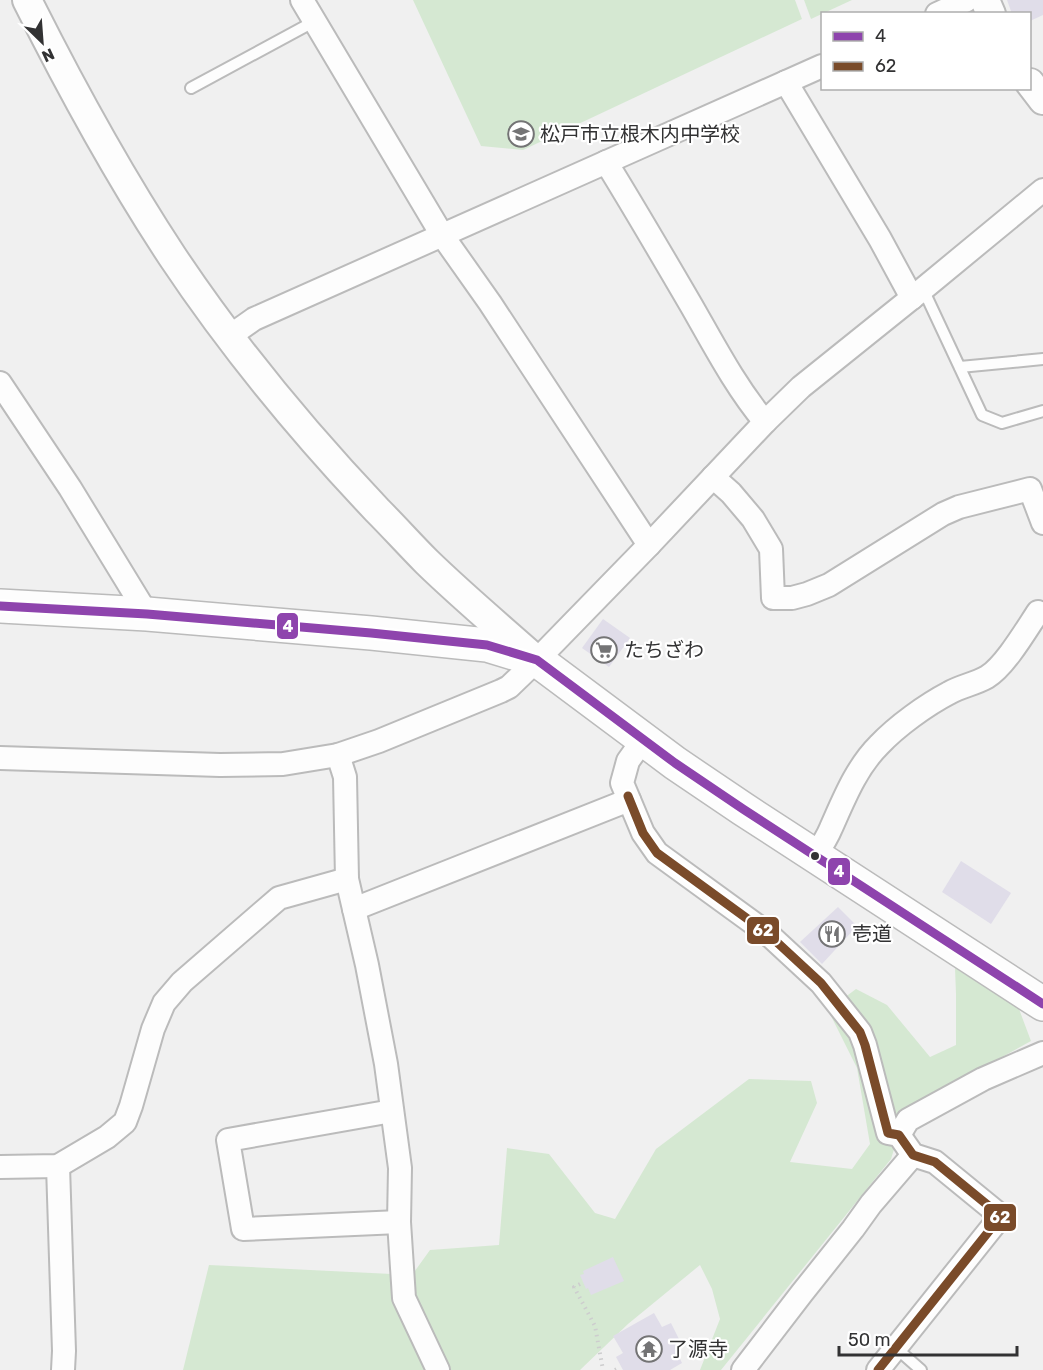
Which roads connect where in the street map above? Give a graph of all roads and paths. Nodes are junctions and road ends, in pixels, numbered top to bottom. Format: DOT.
graph roads {
  1 [pos="27,0"];
  2 [pos="302,0"];
  3 [pos="967,0"];
  4 [pos="941,12"];
  5 [pos="315,21"];
  6 [pos="821,66"];
  7 [pos="786,82"];
  8 [pos="1031,85"];
  9 [pos="191,88"];
  10 [pos="1043,100"];
  11 [pos="606,162"];
  12 [pos="1043,190"];
  13 [pos="442,235"];
  14 [pos="918,293"];
  15 [pos="230,336"];
  16 [pos="1043,359"];
  17 [pos="960,367"];
  18 [pos="0,383"];
  19 [pos="1043,411"];
  20 [pos="765,422"];
  21 [pos="713,477"];
  22 [pos="1043,523"];
  23 [pos="649,545"];
  24 [pos="0,606"];
  25 [pos="1038,612"];
  26 [pos="147,614"];
  27 [pos="537,660"];
  28 [pos="643,740"];
  29 [pos="338,755"];
  30 [pos="0,758"];
  31 [pos="629,800"];
  32 [pos="815,856"];
  33 [pos="347,879"];
  34 [pos="354,909"];
  35 [pos="1042,1001"];
  36 [pos="1043,1053"];
  37 [pos="392,1111"];
  38 [pos="899,1135"];
  39 [pos="913,1155"];
  40 [pos="58,1166"];
  41 [pos="0,1167"];
  42 [pos="399,1222"];
  43 [pos="579,1284"];
  44 [pos="896,1348"];
  45 [pos="63,1370"];
  46 [pos="438,1370"];
  47 [pos="603,1370"];
  48 [pos="743,1370"];
  49 [pos="878,1370"];
  50 [pos="921,1370"];
  1 -- 15 [label="street"];
  2 -- 5 [label="street"];
  3 -- 4 [label="street"];
  5 -- 9 [label="lane"];
  5 -- 13 [label="street"];
  6 -- 7 [label="street"];
  7 -- 11 [label="street"];
  7 -- 14 [label="street"];
  8 -- 10 [label="street"];
  11 -- 13 [label="street"];
  11 -- 20 [label="street"];
  12 -- 14 [label="street"];
  13 -- 15 [label="street"];
  13 -- 23 [label="street"];
  14 -- 17 [label="lane"];
  14 -- 20 [label="street"];
  15 -- 27 [label="street"];
  16 -- 17 [label="lane"];
  17 -- 19 [label="lane"];
  18 -- 26 [label="street"];
  20 -- 21 [label="street"];
  21 -- 22 [label="street"];
  21 -- 23 [label="street"];
  23 -- 27 [label="street"];
  24 -- 26 [label="main road"];
  25 -- 32 [label="street"];
  26 -- 27 [label="main road"];
  27 -- 28 [label="main road"];
  27 -- 29 [label="street"];
  28 -- 31 [label="street"];
  28 -- 32 [label="main road"];
  29 -- 30 [label="street"];
  29 -- 33 [label="street"];
  31 -- 34 [label="street"];
  31 -- 38 [label="street"];
  32 -- 35 [label="main road"];
  33 -- 34 [label="street"];
  33 -- 40 [label="street"];
  34 -- 37 [label="street"];
  36 -- 38 [label="street"];
  37 -- 42 [label="street"];
  37 -- 42 [label="street"];
  38 -- 39 [label="street"];
  39 -- 44 [label="street"];
  39 -- 48 [label="street"];
  40 -- 41 [label="street"];
  40 -- 45 [label="street"];
  42 -- 46 [label="street"];
  43 -- 47 [label="path"];
  44 -- 49 [label="street"];
  44 -- 50 [label="lane"];
}
